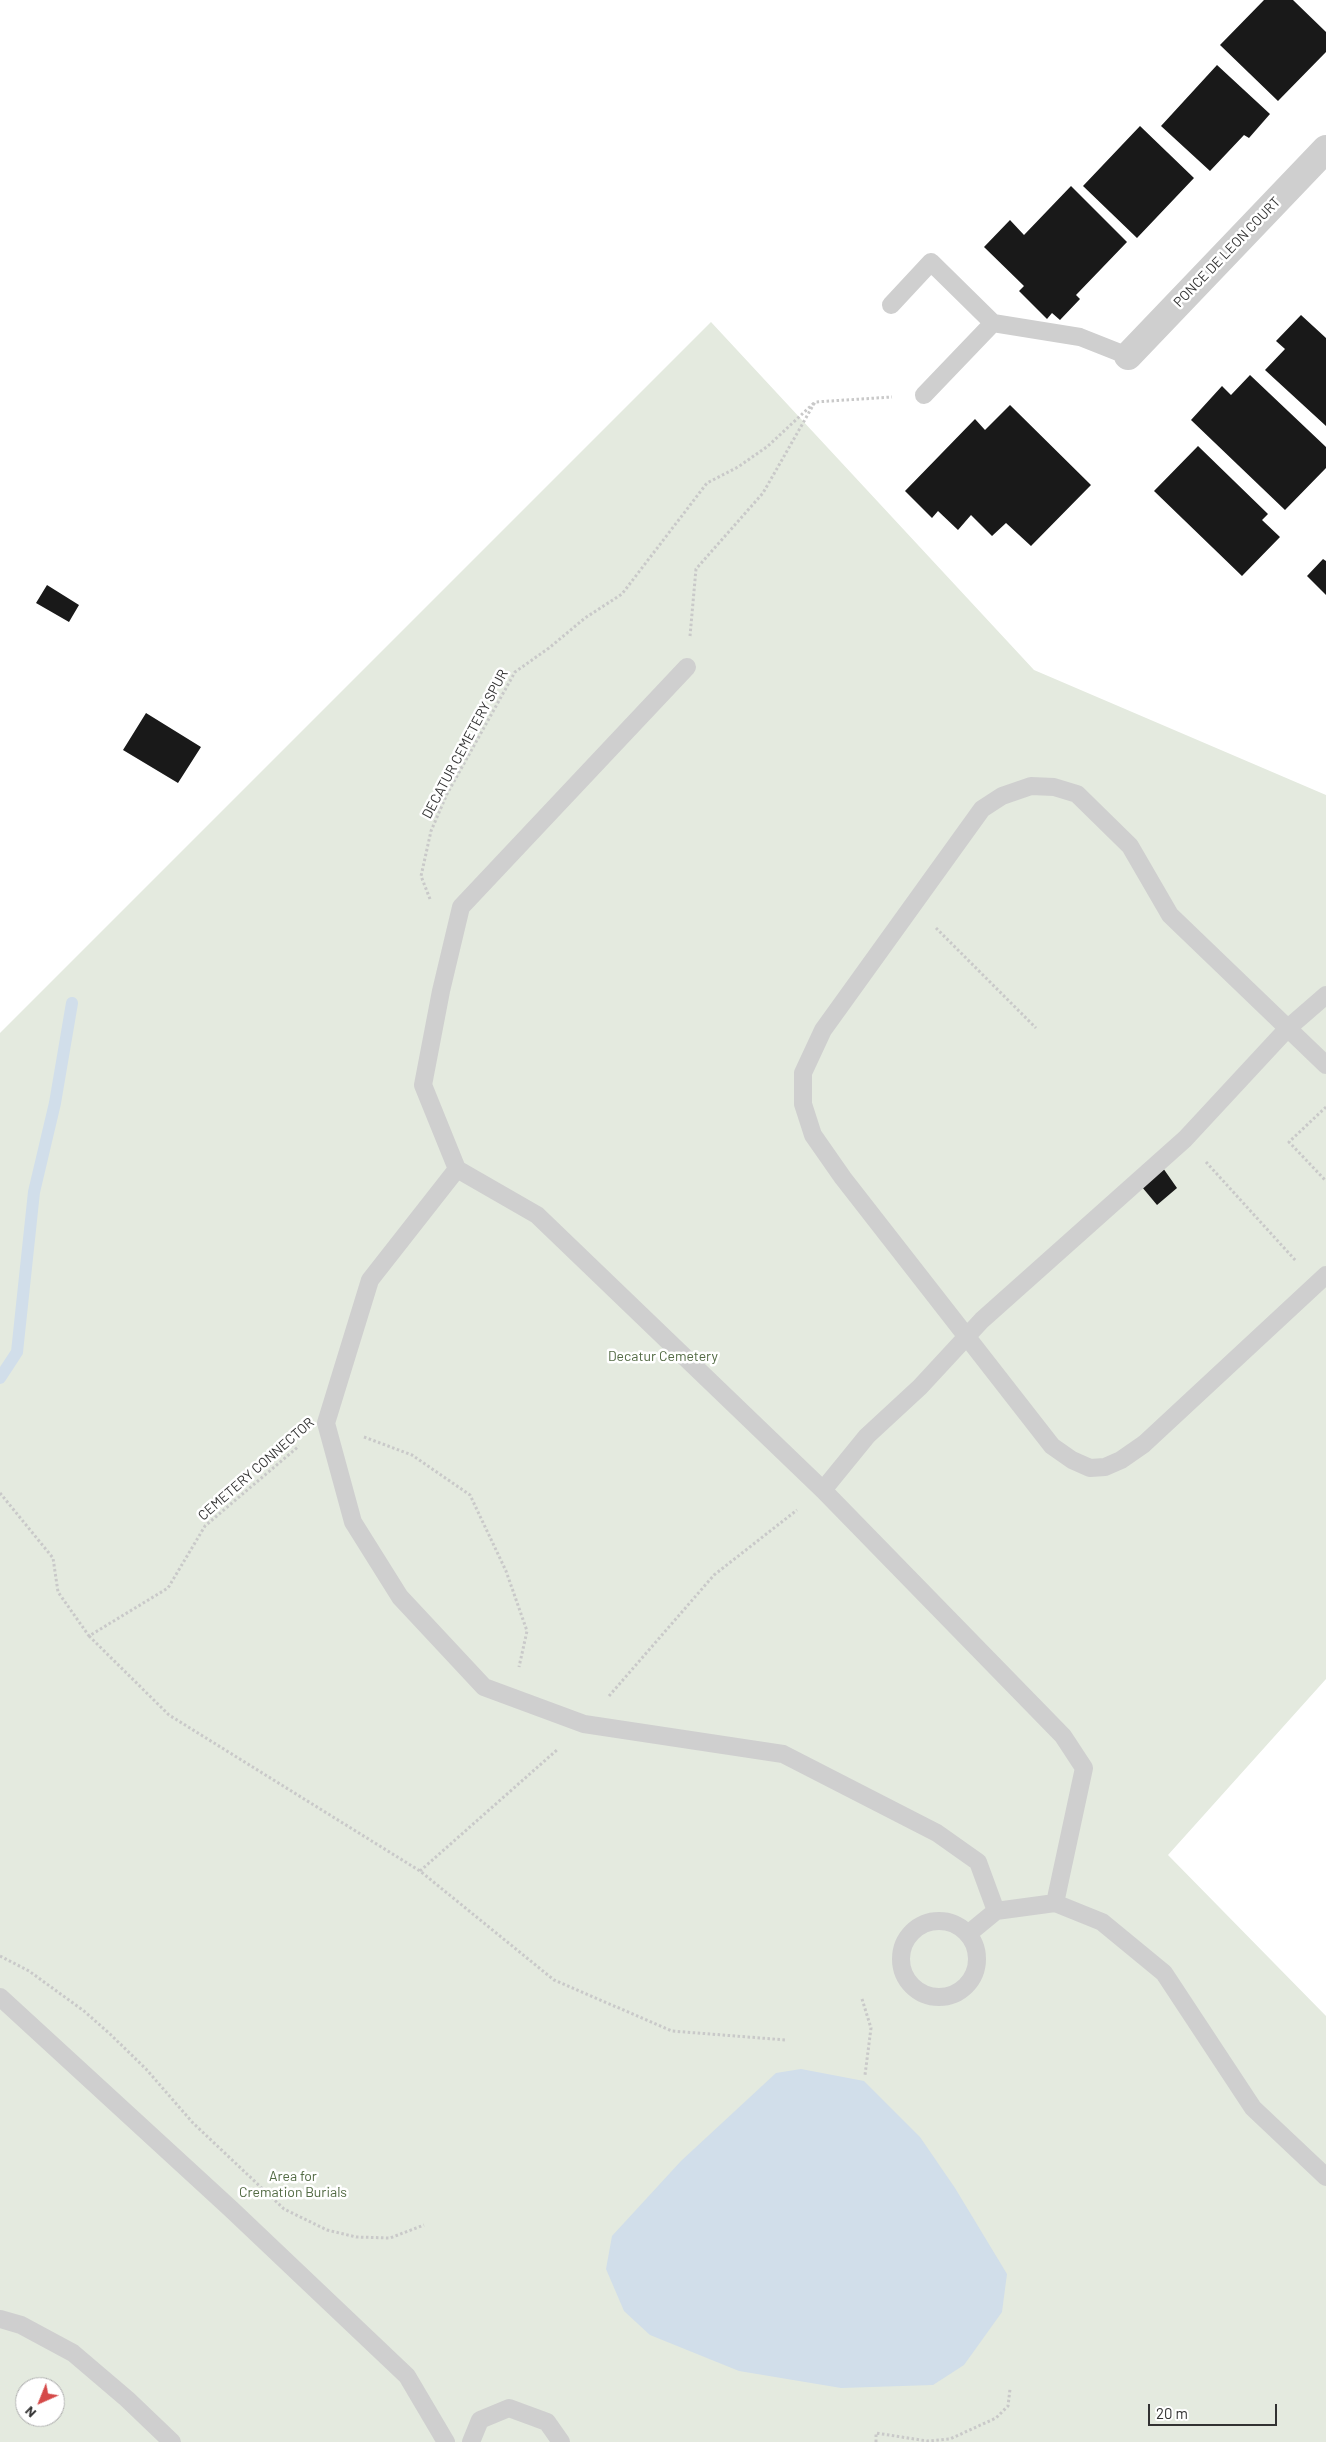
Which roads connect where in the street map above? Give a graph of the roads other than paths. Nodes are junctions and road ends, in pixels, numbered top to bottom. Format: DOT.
graph roads {
  1 [pos="1326,149"];
  2 [pos="890,305"];
  3 [pos="993,323"];
  4 [pos="1128,356"];
  5 [pos="924,395"];
  6 [pos="687,667"];
  7 [pos="1326,995"];
  8 [pos="1288,1028"];
  9 [pos="1326,1065"];
  10 [pos="457,1169"];
  11 [pos="1322,1280"];
  12 [pos="967,1336"];
  13 [pos="823,1490"];
  14 [pos="1055,1903"];
  15 [pos="996,1911"];
  16 [pos="968,1934"];
  17 [pos="0,1997"];
  18 [pos="1326,2177"];
  19 [pos="0,2319"];
  20 [pos="22,2325"];
  21 [pos="0,2331"];
  22 [pos="172,2442"];
  23 [pos="446,2442"];
  24 [pos="471,2442"];
  25 [pos="561,2442"];
  1 -- 4 [label="street, PONCE DE LEON COURT"];
  2 -- 3 [label="lane"];
  3 -- 4 [label="lane"];
  3 -- 5 [label="lane"];
  6 -- 10 [label="lane"];
  7 -- 8 [label="lane"];
  8 -- 9 [label="lane"];
  8 -- 12 [label="lane"];
  8 -- 12 [label="lane"];
  10 -- 13 [label="lane"];
  10 -- 15 [label="lane"];
  11 -- 12 [label="lane"];
  12 -- 13 [label="lane"];
  13 -- 14 [label="lane"];
  14 -- 15 [label="lane"];
  14 -- 18 [label="lane"];
  15 -- 16 [label="lane"];
  16 -- 16 [label="lane"];
  17 -- 23 [label="lane"];
  19 -- 20 [label="lane"];
  20 -- 21 [label="lane"];
  20 -- 22 [label="lane"];
  24 -- 25 [label="lane"];
}
